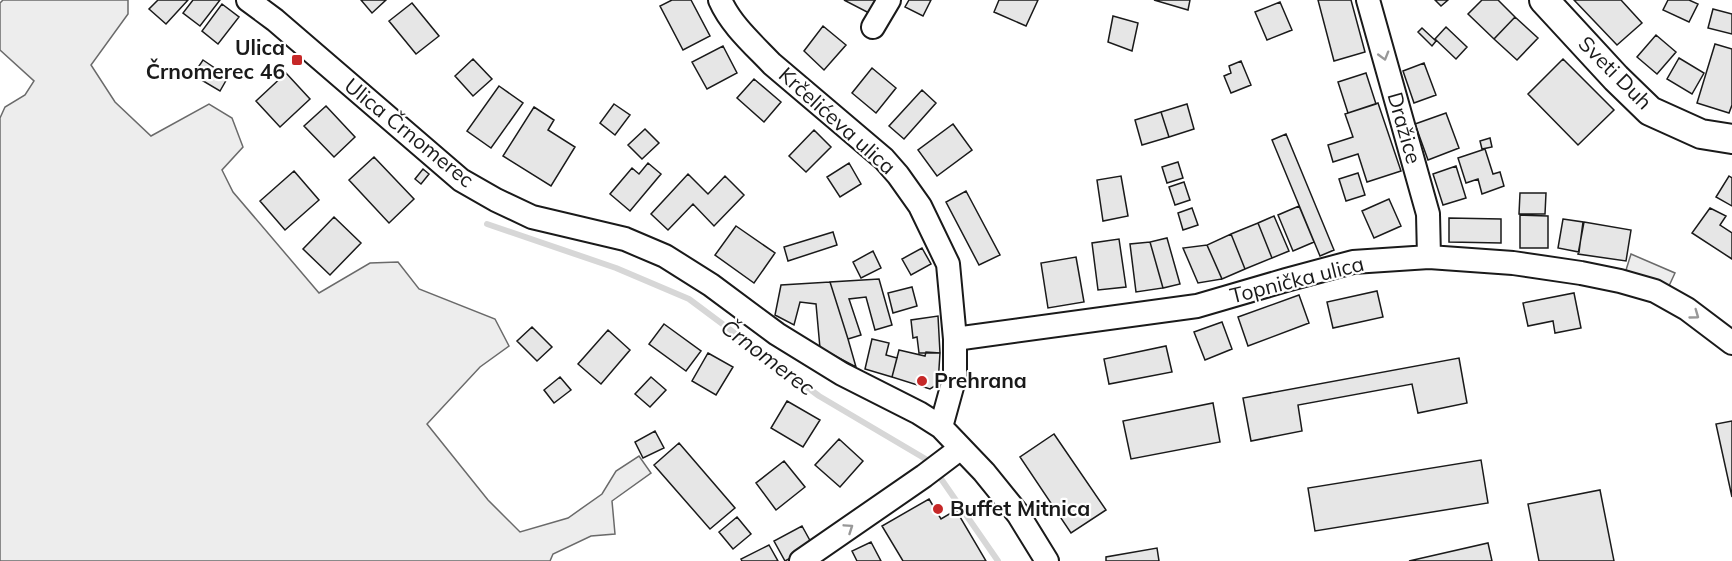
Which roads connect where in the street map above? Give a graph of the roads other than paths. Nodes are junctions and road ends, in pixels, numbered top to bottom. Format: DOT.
graph roads {
  1 [pos="248,0"];
  2 [pos="720,0"];
  3 [pos="889,0"];
  4 [pos="1368,0"];
  5 [pos="1544,0"];
  6 [pos="873,27"];
  7 [pos="1732,139"];
  8 [pos="1429,257"];
  9 [pos="955,339"];
  10 [pos="1732,342"];
  11 [pos="940,427"];
  12 [pos="961,448"];
  13 [pos="801,561"];
  14 [pos="1047,561"];
  1 -- 11 [label="street, Ulica Črnomerec"];
  2 -- 9 [label="street, Krčelićeva ulica"];
  3 -- 6 [label="street"];
  4 -- 8 [label="street, Dražice, one-way"];
  5 -- 7 [label="main road, Sveti Duh"];
  8 -- 9 [label="street, Topnička ulica"];
  8 -- 10 [label="street, Topnička ulica, one-way"];
  9 -- 11 [label="street, Krčelićeva ulica"];
  11 -- 12 [label="street, Ulica Črnomerec"];
  13 -- 12 [label="street, one-way"];
  12 -- 14 [label="street, Ulica Črnomerec"];
}
